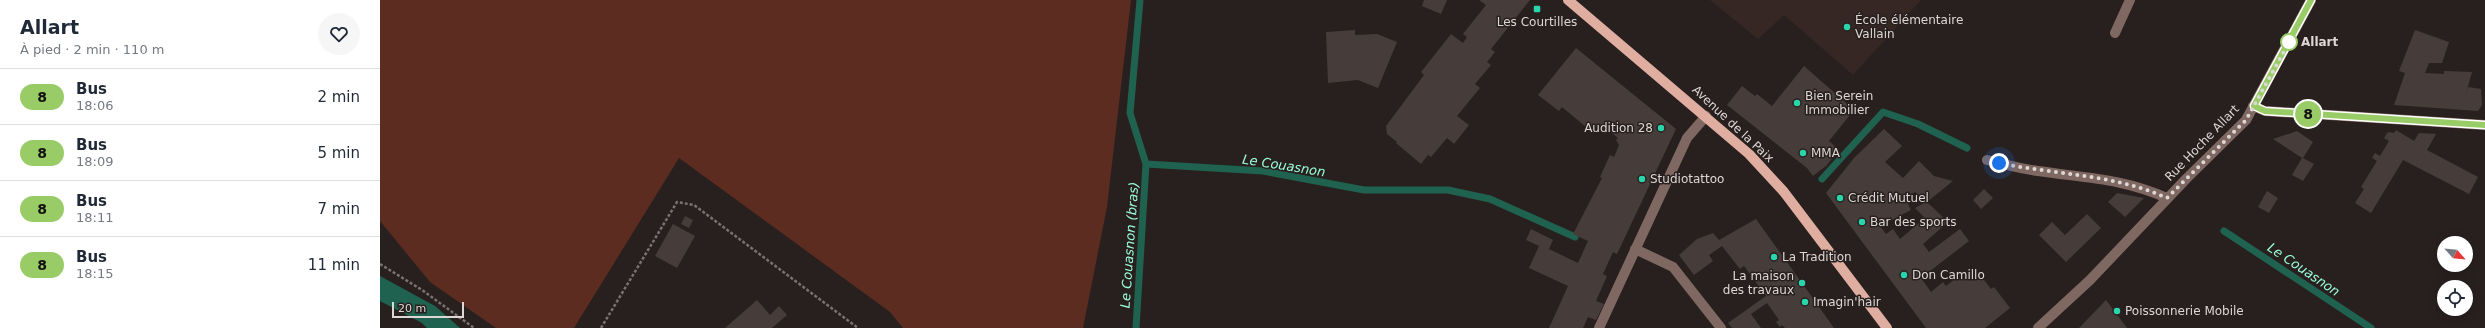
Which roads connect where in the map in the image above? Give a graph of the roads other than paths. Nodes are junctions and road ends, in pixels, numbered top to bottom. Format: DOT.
graph roads {
  1 [pos="1568,0"];
  2 [pos="2130,0"];
  3 [pos="2311,0"];
  4 [pos="2115,33"];
  5 [pos="2254,106"];
  6 [pos="1706,116"];
  7 [pos="2485,125"];
  8 [pos="1987,160"];
  9 [pos="2167,198"];
  10 [pos="1635,249"];
  11 [pos="1599,328"];
  12 [pos="1721,328"];
  13 [pos="1887,328"];
  14 [pos="2038,328"];
  1 -- 6 [label="main road, Avenue de la Paix"];
  2 -- 4 [label="street"];
  3 -- 5 [label="street"];
  5 -- 7 [label="street, Rue Hoche Allart"];
  5 -- 9 [label="street, Rue Hoche Allart"];
  6 -- 10 [label="street"];
  6 -- 13 [label="main road, Avenue de la Paix"];
  8 -- 9 [label="street"];
  9 -- 14 [label="street, Rue Hoche Allart"];
  10 -- 11 [label="street"];
  10 -- 12 [label="street"];
}
